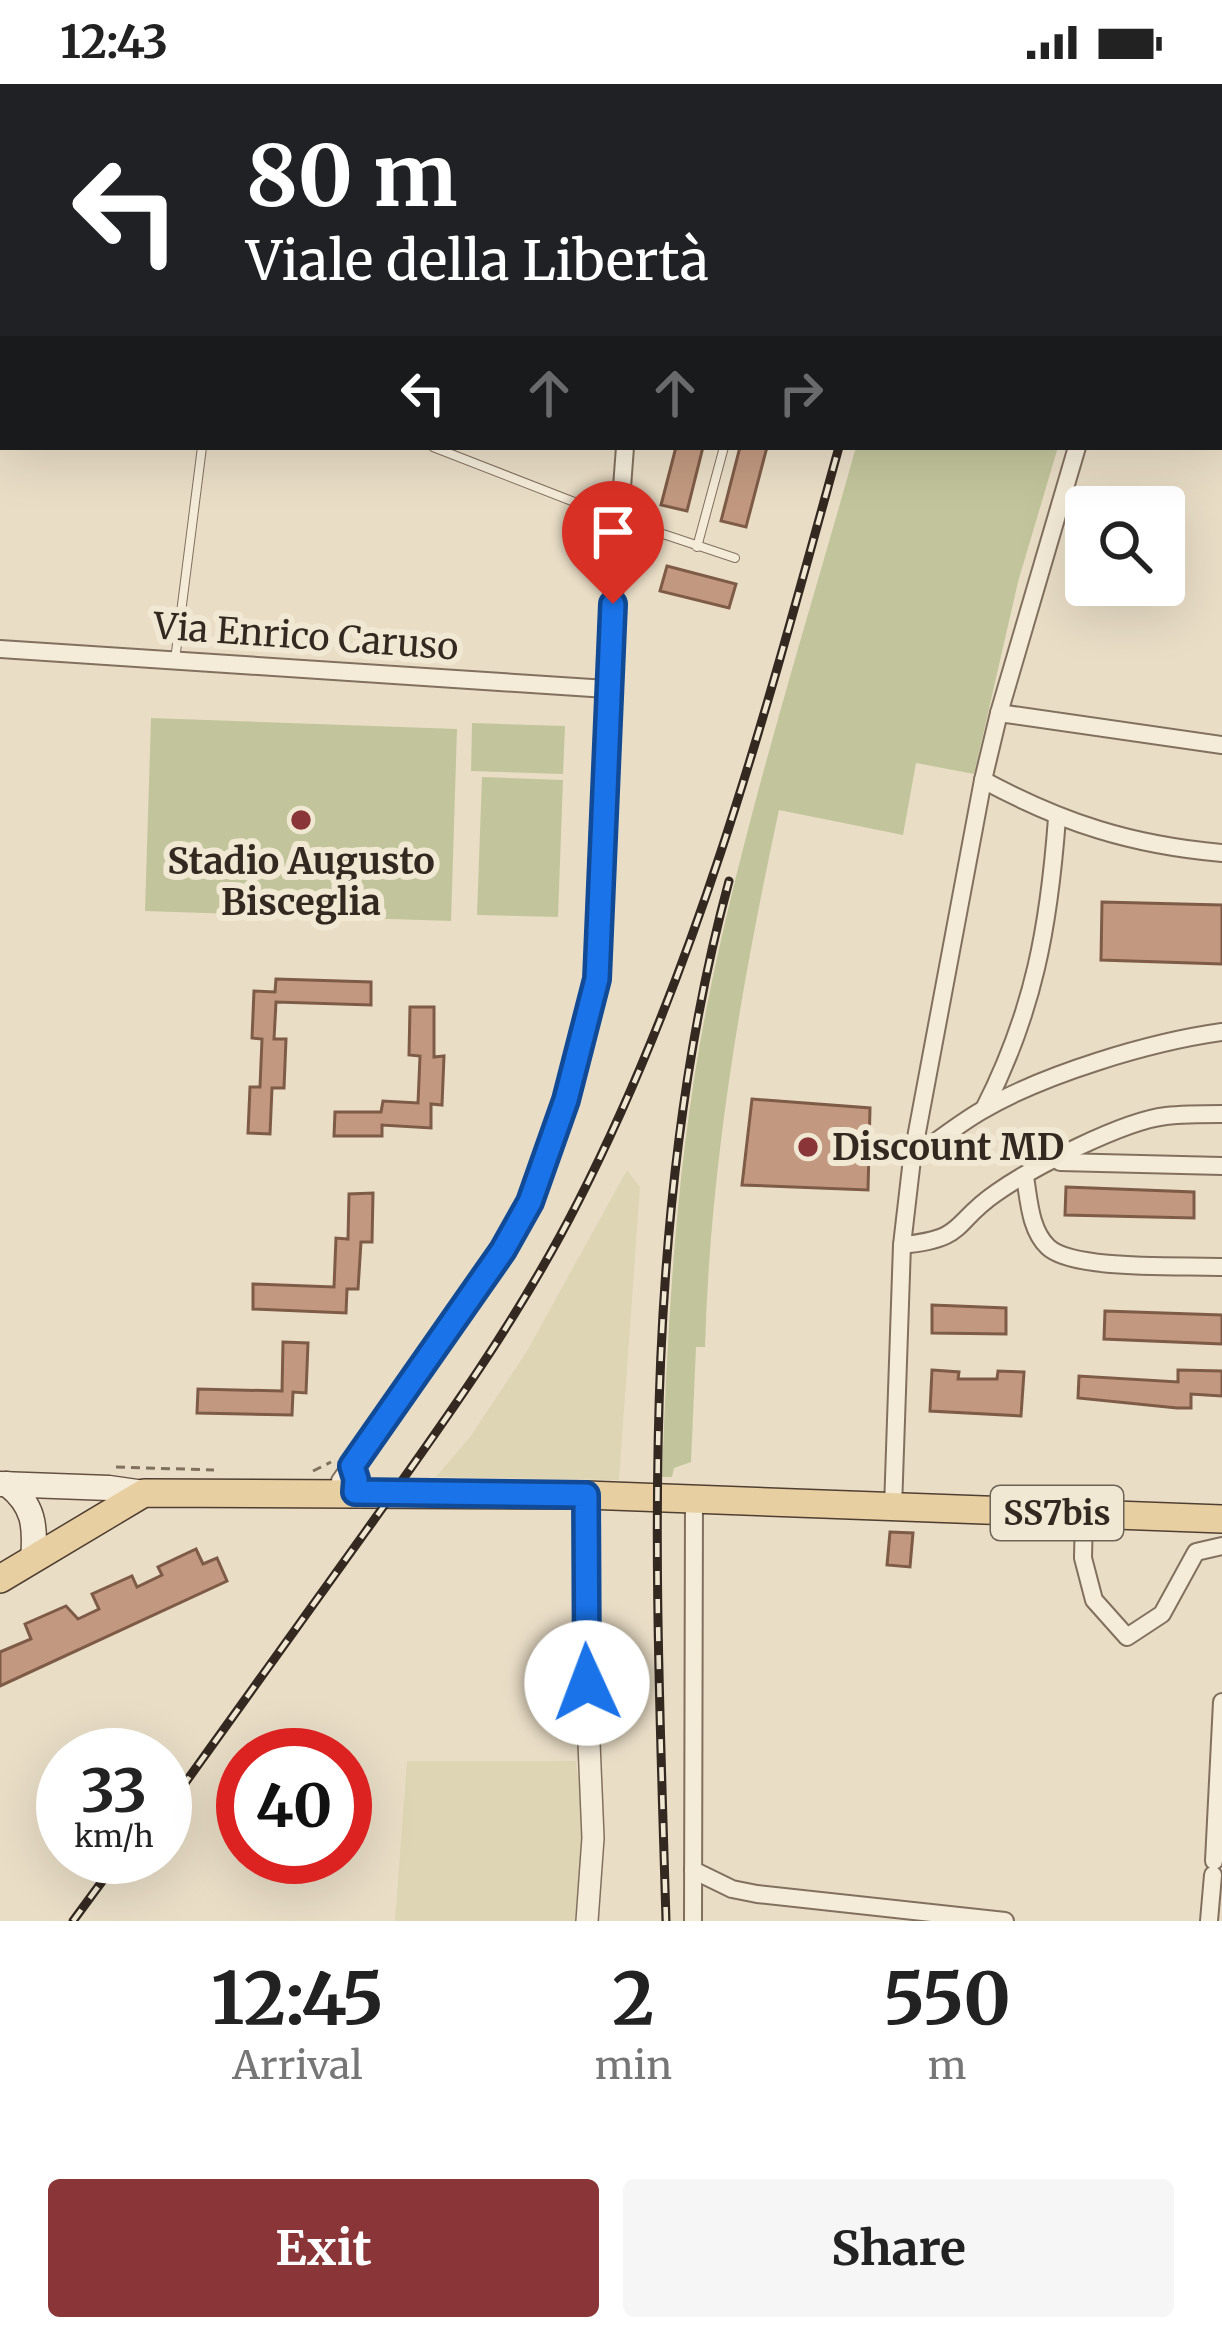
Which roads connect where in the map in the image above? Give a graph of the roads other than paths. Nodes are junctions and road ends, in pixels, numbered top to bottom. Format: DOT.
graph roads {
  1 [pos="202,450"];
  2 [pos="441,450"];
  3 [pos="625,450"];
  4 [pos="723,450"];
  5 [pos="1076,450"];
  6 [pos="618,519"];
  7 [pos="697,547"];
  8 [pos="735,558"];
  9 [pos="0,649"];
  10 [pos="175,660"];
  11 [pos="607,688"];
  12 [pos="999,713"];
  13 [pos="1222,745"];
  14 [pos="983,780"];
  15 [pos="1057,818"];
  16 [pos="1222,854"];
  17 [pos="1222,1032"];
  18 [pos="983,1110"];
  19 [pos="1222,1114"];
  20 [pos="912,1159"];
  21 [pos="1053,1162"];
  22 [pos="1222,1166"];
  23 [pos="1024,1177"];
  24 [pos="902,1245"];
  25 [pos="1222,1268"];
  26 [pos="3,1484"];
  27 [pos="348,1484"];
  28 [pos="144,1493"];
  29 [pos="586,1495"];
  30 [pos="694,1498"];
  31 [pos="893,1508"];
  32 [pos="1084,1514"];
  33 [pos="1222,1519"];
  34 [pos="1222,1546"];
  35 [pos="33,1559"];
  36 [pos="0,1579"];
  37 [pos="1222,1702"];
  38 [pos="693,1870"];
  39 [pos="586,1921"];
  40 [pos="693,1921"];
  41 [pos="1005,1921"];
  42 [pos="1209,1921"];
  1 -- 10 [label="lane"];
  2 -- 6 [label="lane"];
  3 -- 6 [label="street"];
  4 -- 7 [label="lane"];
  5 -- 12 [label="street"];
  6 -- 7 [label="lane"];
  6 -- 11 [label="street"];
  7 -- 8 [label="lane"];
  9 -- 10 [label="street, Via Enrico Caruso"];
  10 -- 11 [label="street, Via Enrico Caruso"];
  11 -- 27 [label="street"];
  12 -- 13 [label="street"];
  12 -- 14 [label="street"];
  14 -- 15 [label="street"];
  14 -- 20 [label="street"];
  15 -- 16 [label="street"];
  15 -- 18 [label="street"];
  17 -- 18 [label="street"];
  18 -- 20 [label="street"];
  19 -- 21 [label="street"];
  20 -- 24 [label="street"];
  21 -- 22 [label="street"];
  21 -- 23 [label="street"];
  23 -- 24 [label="street"];
  23 -- 25 [label="street"];
  24 -- 31 [label="street"];
  26 -- 28 [label="main road"];
  26 -- 35 [label="main road"];
  27 -- 28 [label="main road, SS7bis"];
  27 -- 29 [label="main road, SS7bis"];
  28 -- 35 [label="main road"];
  29 -- 30 [label="main road, SS7bis"];
  29 -- 39 [label="street"];
  30 -- 31 [label="main road, SS7bis"];
  30 -- 38 [label="street"];
  31 -- 32 [label="main road, SS7bis"];
  32 -- 33 [label="main road, SS7bis"];
  32 -- 34 [label="street"];
  35 -- 36 [label="main road"];
  37 -- 42 [label="street"];
  38 -- 40 [label="street"];
  38 -- 41 [label="street"];
}
